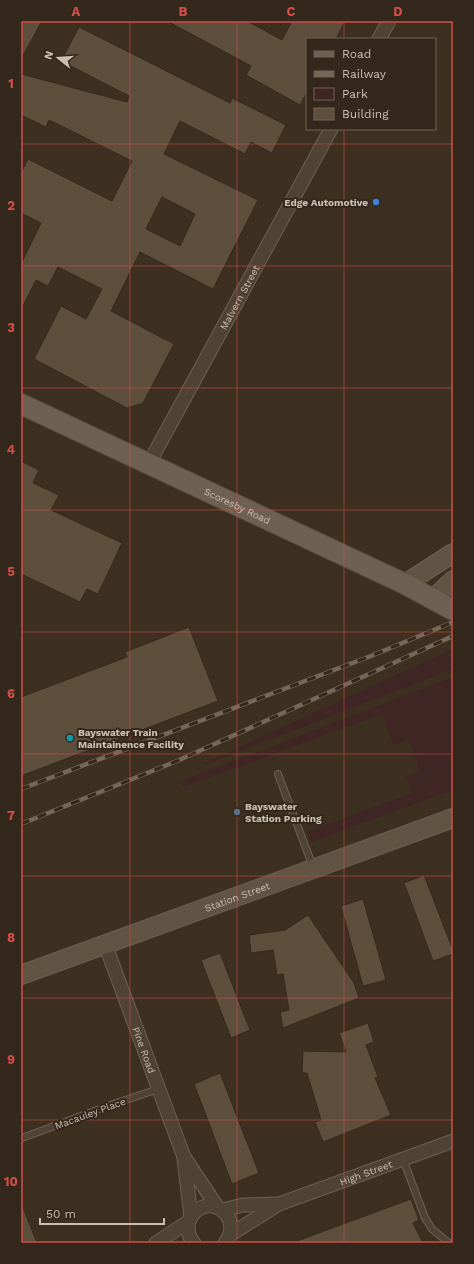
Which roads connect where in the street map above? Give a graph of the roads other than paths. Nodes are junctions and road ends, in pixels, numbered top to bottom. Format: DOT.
graph roads {
  1 [pos="389,21"];
  2 [pos="380,38"];
  3 [pos="330,130"];
  4 [pos="21,404"];
  5 [pos="148,465"];
  6 [pos="453,552"];
  7 [pos="453,580"];
  8 [pos="405,584"];
  9 [pos="433,600"];
  10 [pos="453,610"];
  11 [pos="278,774"];
  12 [pos="453,818"];
  13 [pos="313,868"];
  14 [pos="105,944"];
  15 [pos="21,975"];
  16 [pos="158,1089"];
  17 [pos="22,1138"];
  18 [pos="453,1141"];
  19 [pos="184,1157"];
  20 [pos="403,1159"];
  21 [pos="279,1204"];
  22 [pos="221,1209"];
  23 [pos="190,1219"];
  24 [pos="229,1239"];
  25 [pos="156,1243"];
  26 [pos="194,1243"];
  27 [pos="449,1243"];
  1 -- 2 [label="street"];
  3 -- 5 [label="street, Malvern Street"];
  4 -- 5 [label="main road, Scoresby Road"];
  5 -- 8 [label="main road, Scoresby Road"];
  6 -- 8 [label="main road"];
  7 -- 9 [label="main road"];
  8 -- 9 [label="main road, Scoresby Road"];
  9 -- 10 [label="main road, Scoresby Road"];
  11 -- 13 [label="lane"];
  12 -- 13 [label="main road, Station Street"];
  13 -- 14 [label="main road, Station Street"];
  14 -- 15 [label="main road, Station Street"];
  14 -- 16 [label="street, Pine Road"];
  16 -- 17 [label="lane, Macauley Place"];
  16 -- 19 [label="street, Pine Road"];
  18 -- 20 [label="street, High Street"];
  19 -- 22 [label="street, Pine Road"];
  19 -- 23 [label="street, Pine Road"];
  20 -- 21 [label="street, High Street"];
  20 -- 27 [label="lane"];
  21 -- 22 [label="street, High Street"];
  21 -- 24 [label="street, High Street"];
  22 -- 23 [label="street, High Street"];
  22 -- 24 [label="street, Pine Road"];
  23 -- 25 [label="street"];
  23 -- 26 [label="street, Pine Road"];
}
